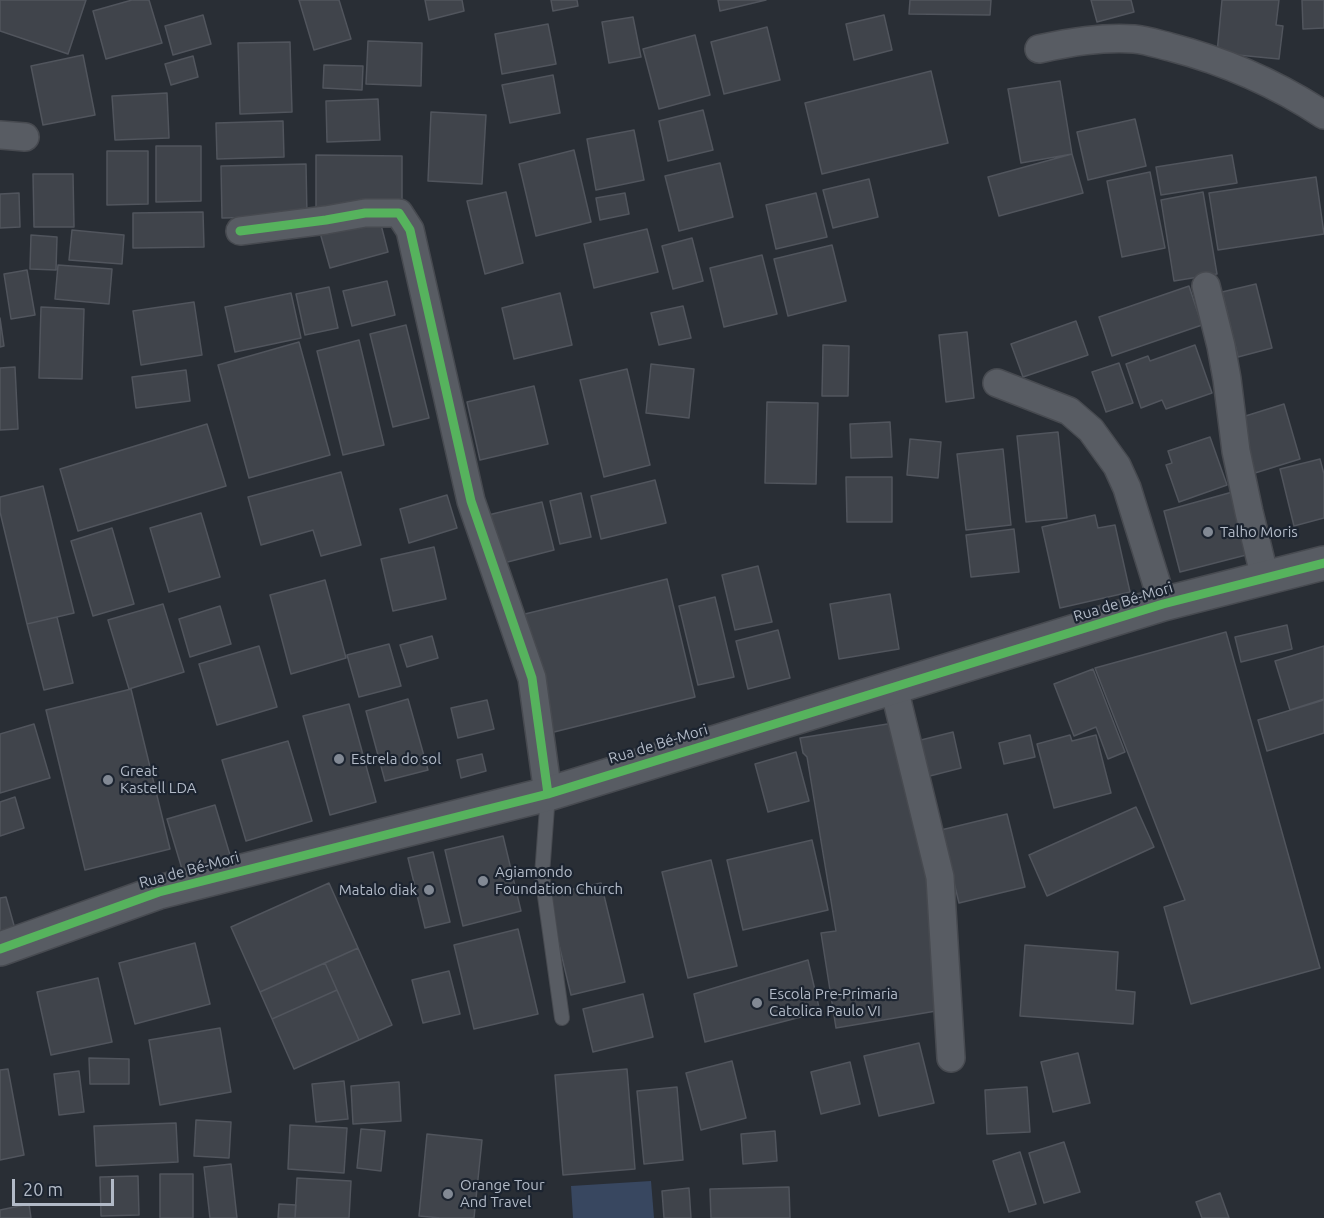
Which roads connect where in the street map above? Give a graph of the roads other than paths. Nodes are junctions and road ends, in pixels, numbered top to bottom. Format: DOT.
graph roads {
  1 [pos="1039,49"];
  2 [pos="1324,115"];
  3 [pos="240,231"];
  4 [pos="1206,286"];
  5 [pos="997,383"];
  6 [pos="1324,563"];
  7 [pos="1265,578"];
  8 [pos="1163,604"];
  9 [pos="894,688"];
  10 [pos="548,794"];
  11 [pos="0,949"];
  12 [pos="562,1018"];
  13 [pos="951,1058"];
  1 -- 2 [label="street"];
  3 -- 10 [label="street"];
  4 -- 7 [label="street"];
  5 -- 8 [label="street"];
  6 -- 7 [label="street, Rua de Bé-Mori"];
  7 -- 8 [label="street, Rua de Bé-Mori"];
  8 -- 9 [label="street, Rua de Bé-Mori"];
  9 -- 10 [label="street, Rua de Bé-Mori"];
  9 -- 13 [label="street"];
  10 -- 11 [label="street, Rua de Bé-Mori"];
  10 -- 12 [label="lane"];
}
